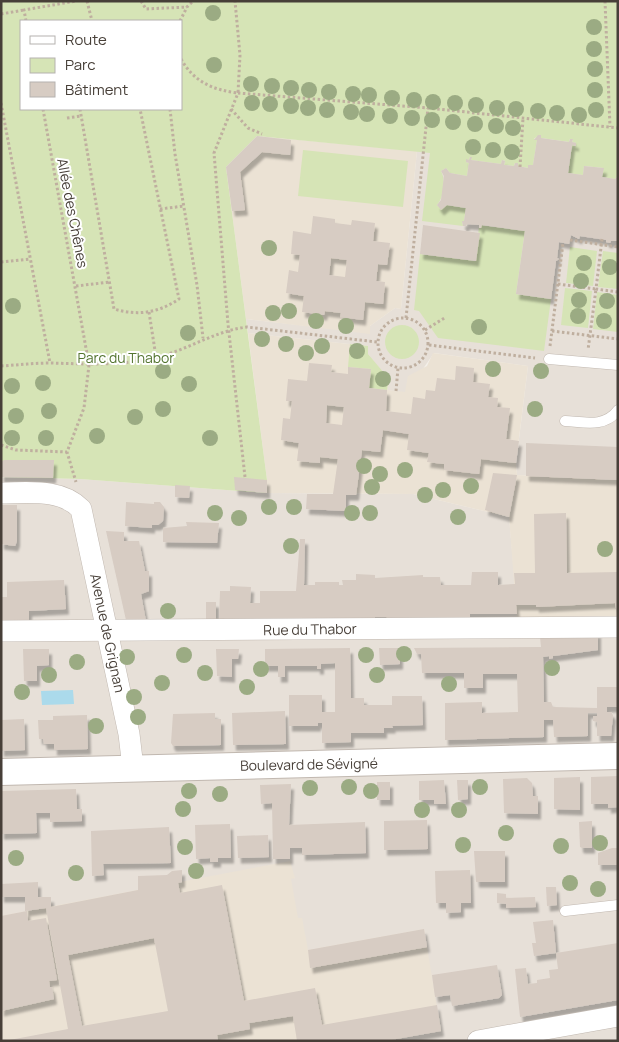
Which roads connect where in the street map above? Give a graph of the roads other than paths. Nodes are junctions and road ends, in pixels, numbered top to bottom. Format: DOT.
graph roads {
  1 [pos="549,359"];
  2 [pos="618,365"];
  3 [pos="618,410"];
  4 [pos="565,421"];
  5 [pos="1,493"];
  6 [pos="618,627"];
  7 [pos="1,631"];
  8 [pos="107,631"];
  9 [pos="618,756"];
  10 [pos="133,768"];
  11 [pos="1,772"];
  12 [pos="618,905"];
  13 [pos="565,911"];
  14 [pos="618,1016"];
  15 [pos="478,1041"];
  1 -- 2 [label="lane"];
  3 -- 4 [label="lane"];
  5 -- 8 [label="street, Avenue de Grignan"];
  6 -- 8 [label="street, Rue du Thabor"];
  7 -- 8 [label="street, Rue du Thabor"];
  8 -- 10 [label="street, Avenue de Grignan"];
  9 -- 10 [label="street, Boulevard de Sévigné"];
  10 -- 11 [label="street, Boulevard de Sévigné"];
  12 -- 13 [label="lane"];
  14 -- 15 [label="street"];
}
